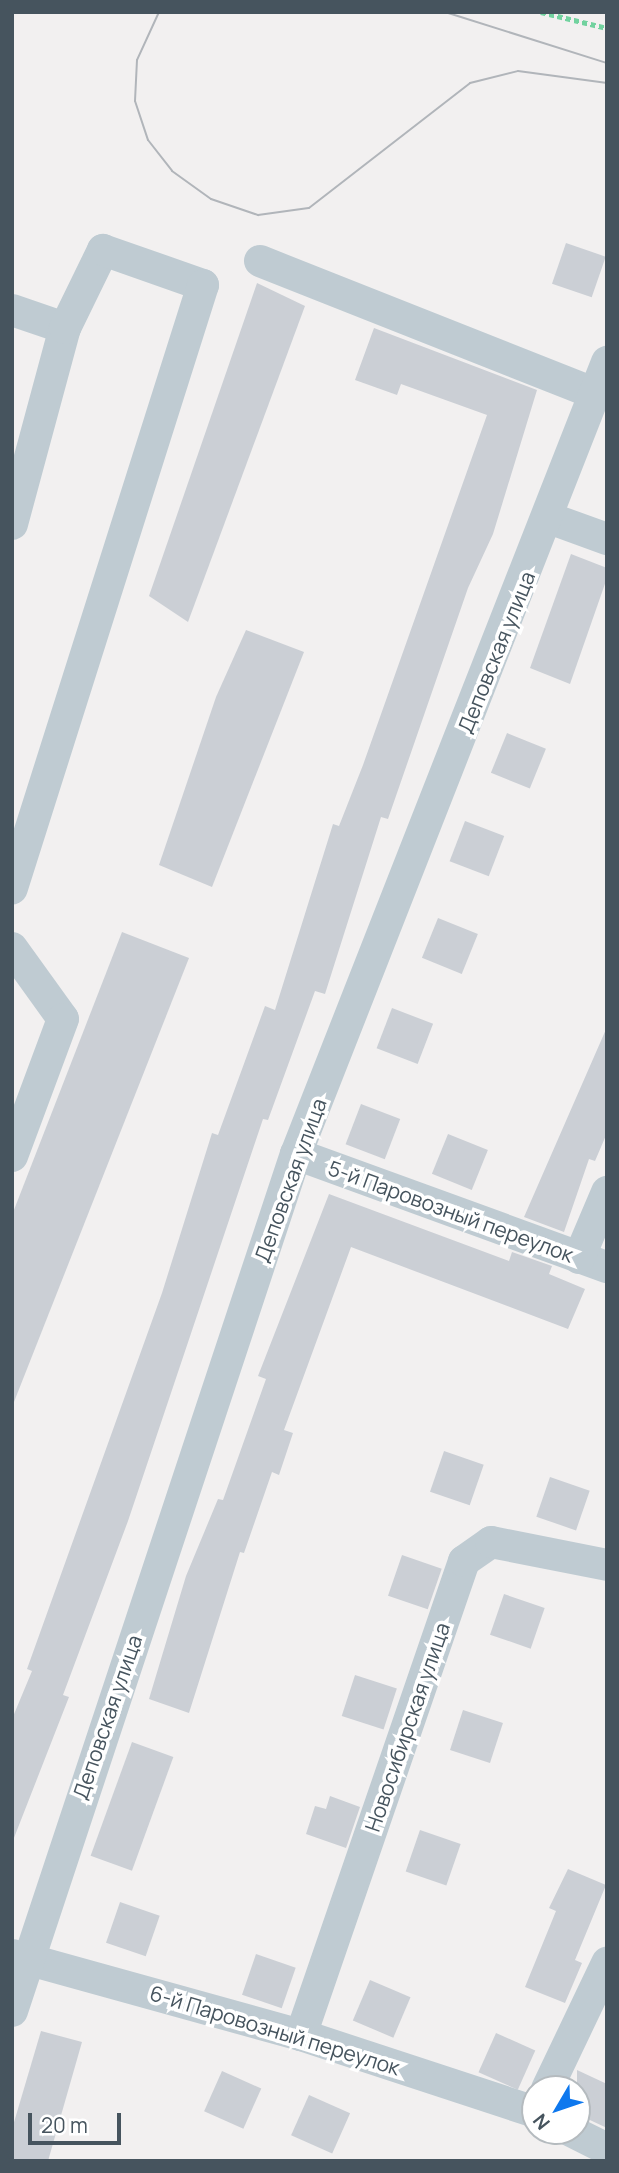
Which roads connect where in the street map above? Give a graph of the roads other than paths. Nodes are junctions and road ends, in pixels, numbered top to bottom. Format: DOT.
graph roads {
  1 [pos="260,261"];
  2 [pos="12,310"];
  3 [pos="65,328"];
  4 [pos="607,362"];
  5 [pos="594,393"];
  6 [pos="548,518"];
  7 [pos="12,524"];
  8 [pos="607,539"];
  9 [pos="12,888"];
  10 [pos="12,948"];
  11 [pos="296,1154"];
  12 [pos="12,1156"];
  13 [pos="607,1192"];
  14 [pos="593,1263"];
  15 [pos="607,1565"];
  16 [pos="19,1956"];
  17 [pos="607,1963"];
  18 [pos="13,2009"];
  19 [pos="301,2035"];
  20 [pos="554,2075"];
  21 [pos="521,2107"];
  22 [pos="591,2142"];
  23 [pos="607,2150"];
  1 -- 5 [label="street"];
  2 -- 3 [label="street"];
  3 -- 7 [label="street"];
  3 -- 9 [label="street"];
  4 -- 5 [label="street, Деповская улица"];
  5 -- 6 [label="street, Деповская улица"];
  6 -- 8 [label="street"];
  6 -- 11 [label="street, Деповская улица"];
  10 -- 12 [label="street"];
  11 -- 14 [label="street, 5-й Паровозный переулок"];
  11 -- 16 [label="street, Деповская улица"];
  13 -- 14 [label="street"];
  15 -- 19 [label="street, Новосибирская улица"];
  16 -- 18 [label="street, Деповская улица"];
  16 -- 19 [label="street, 6-й Паровозный переулок"];
  17 -- 20 [label="street"];
  19 -- 21 [label="street, 6-й Паровозный переулок"];
  22 -- 23 [label="street"];
}
